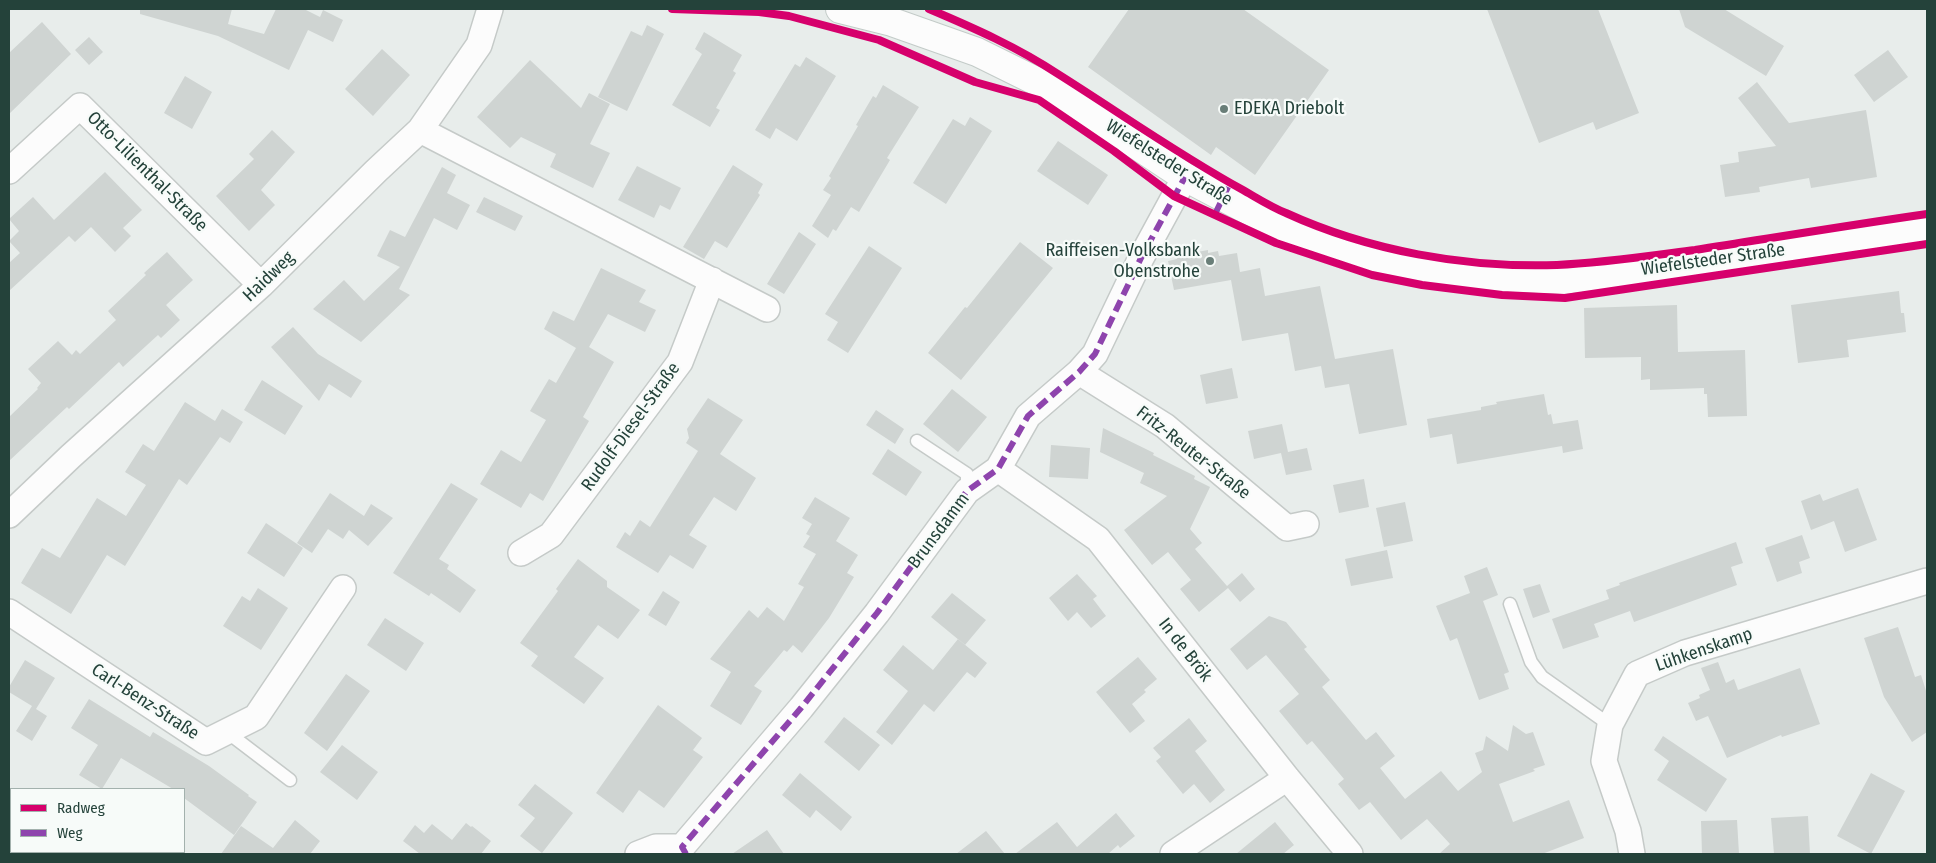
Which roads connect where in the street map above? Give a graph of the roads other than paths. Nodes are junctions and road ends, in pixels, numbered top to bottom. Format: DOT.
graph roads {
  1 [pos="490,9"];
  2 [pos="840,9"];
  3 [pos="420,130"];
  4 [pos="9,171"];
  5 [pos="1184,177"];
  6 [pos="1927,228"];
  7 [pos="712,280"];
  8 [pos="261,285"];
  9 [pos="766,309"];
  10 [pos="1079,372"];
  11 [pos="917,440"];
  12 [pos="998,470"];
  13 [pos="967,491"];
  14 [pos="9,515"];
  15 [pos="1306,524"];
  16 [pos="521,553"];
  17 [pos="1927,582"];
  18 [pos="343,588"];
  19 [pos="1510,604"];
  20 [pos="9,612"];
  21 [pos="1610,725"];
  22 [pos="226,732"];
  23 [pos="1286,778"];
  24 [pos="290,780"];
  25 [pos="684,851"];
  26 [pos="638,854"];
  27 [pos="1173,854"];
  28 [pos="1350,854"];
  29 [pos="1632,854"];
  1 -- 3 [label="street, Haidweg"];
  2 -- 5 [label="main road, Wiefelsteder Straße"];
  3 -- 7 [label="street"];
  3 -- 8 [label="street, Haidweg"];
  4 -- 8 [label="street, Otto-Lilienthal-Straße"];
  5 -- 6 [label="main road, Wiefelsteder Straße"];
  5 -- 10 [label="street, Brunsdamm"];
  7 -- 9 [label="street"];
  7 -- 16 [label="street, Rudolf-Diesel-Straße"];
  8 -- 14 [label="street, Haidweg"];
  10 -- 12 [label="street, Brunsdamm"];
  10 -- 15 [label="street, Fritz-Reuter-Straße"];
  11 -- 13 [label="lane"];
  12 -- 13 [label="street, Brunsdamm"];
  12 -- 23 [label="street, In de Brök"];
  13 -- 25 [label="street, Brunsdamm"];
  17 -- 21 [label="street, Lühkenskamp"];
  18 -- 22 [label="street, Carl-Benz-Straße"];
  19 -- 21 [label="lane"];
  20 -- 22 [label="street, Carl-Benz-Straße"];
  21 -- 29 [label="street, Lühkenskamp"];
  22 -- 24 [label="lane"];
  23 -- 27 [label="street"];
  23 -- 28 [label="street, In de Brök"];
  25 -- 26 [label="street"];
}
